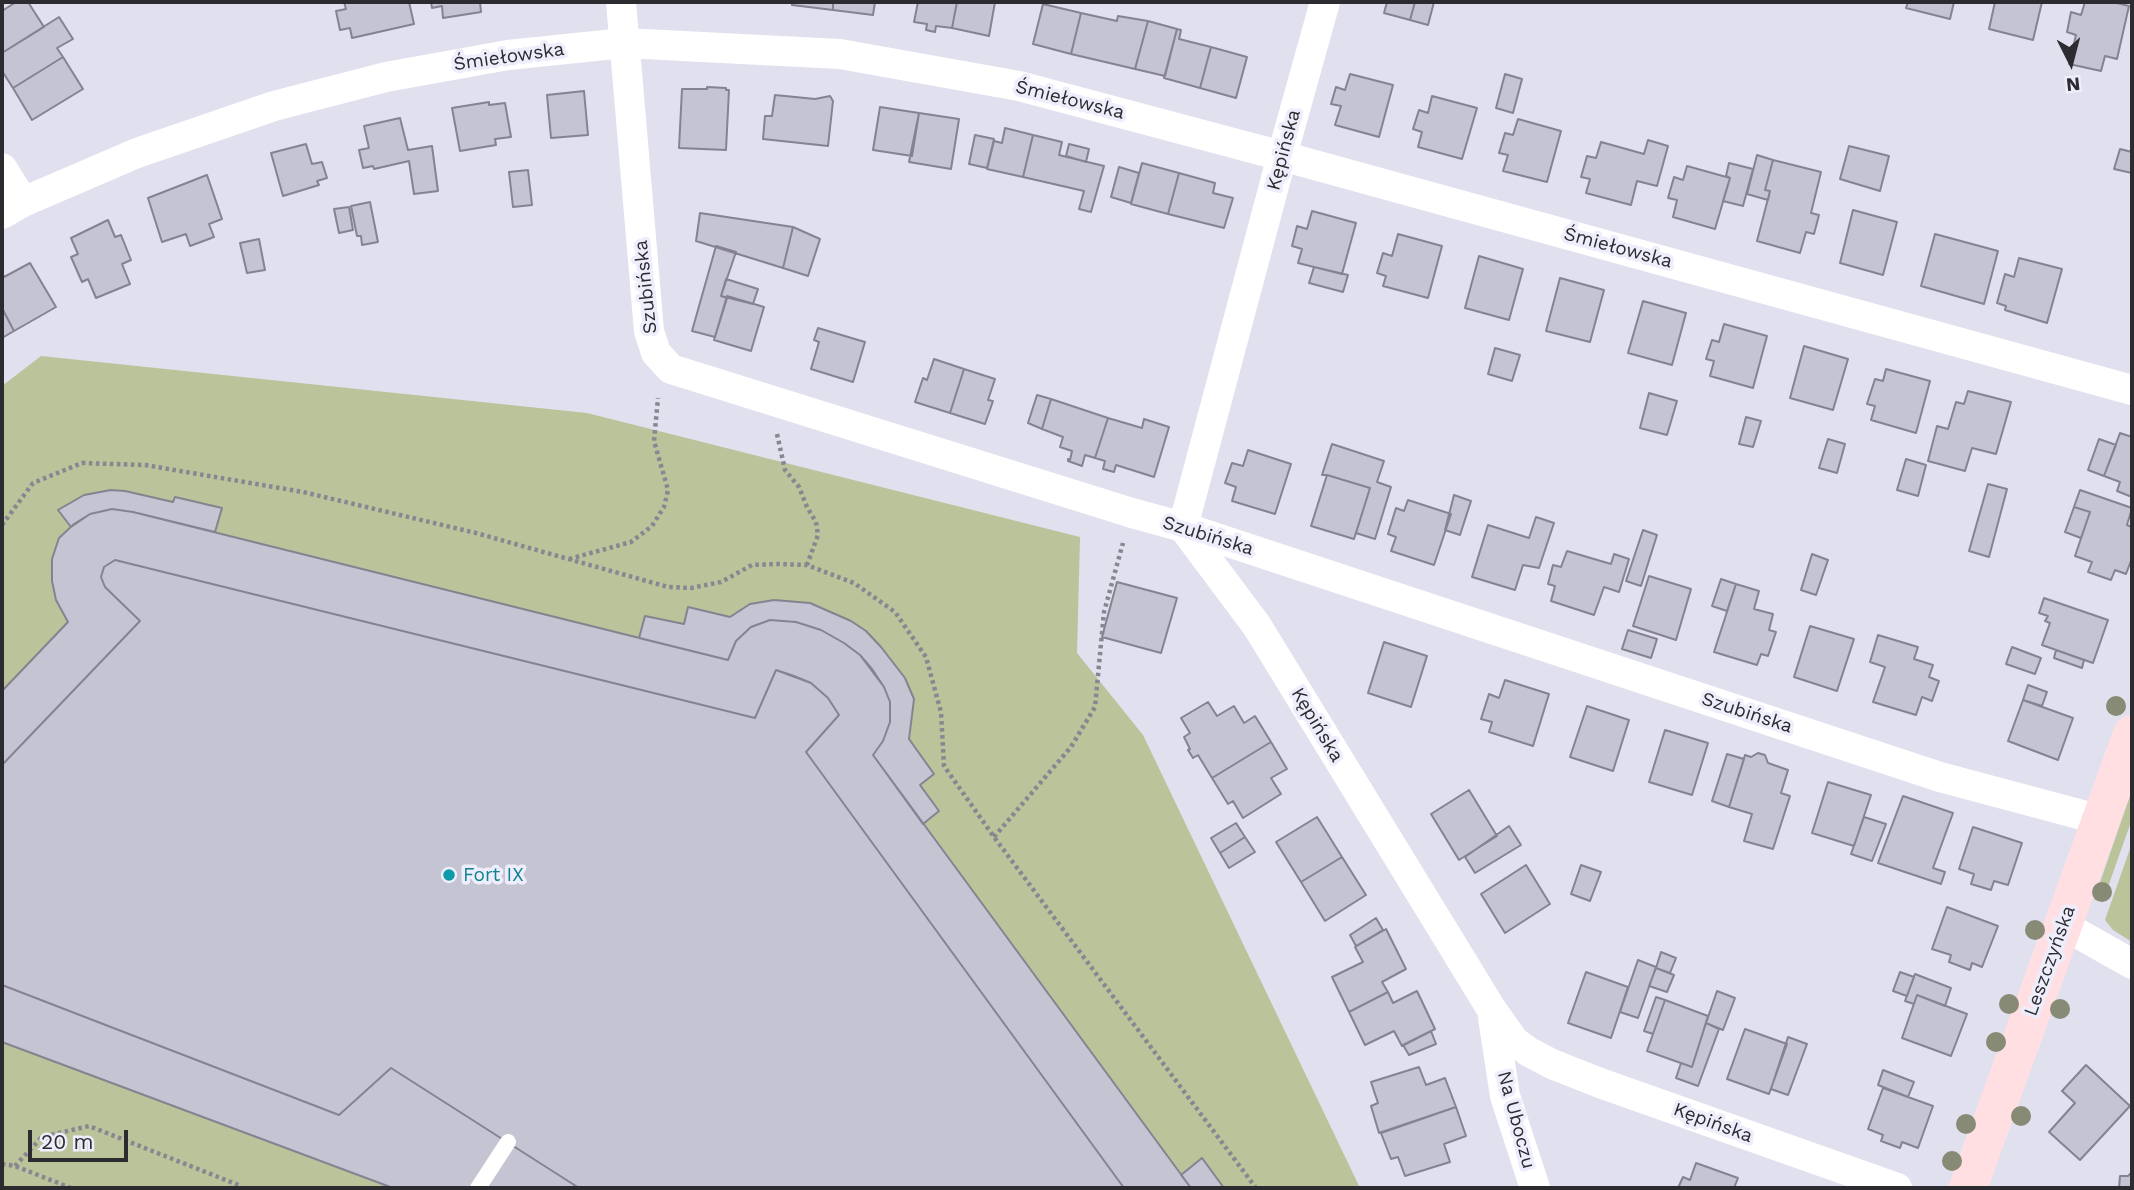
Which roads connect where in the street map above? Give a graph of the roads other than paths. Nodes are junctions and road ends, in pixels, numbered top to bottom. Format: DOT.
graph roads {
  1 [pos="621,2"];
  2 [pos="1325,2"];
  3 [pos="624,43"];
  4 [pos="1282,156"];
  5 [pos="2,168"];
  6 [pos="13,208"];
  7 [pos="2132,390"];
  8 [pos="1183,527"];
  9 [pos="2132,734"];
  10 [pos="2101,820"];
  11 [pos="2063,925"];
  12 [pos="2132,964"];
  13 [pos="1492,1010"];
  14 [pos="508,1142"];
  15 [pos="478,1188"];
  16 [pos="1535,1188"];
  17 [pos="1897,1188"];
  18 [pos="1968,1188"];
  1 -- 3 [label="street, Szubińska"];
  2 -- 4 [label="street, Kępińska"];
  3 -- 4 [label="street, Śmiełowska"];
  3 -- 6 [label="street, Śmiełowska"];
  3 -- 8 [label="street, Szubińska"];
  4 -- 7 [label="street, Śmiełowska"];
  4 -- 8 [label="street, Kępińska"];
  5 -- 6 [label="street"];
  8 -- 10 [label="street, Szubińska"];
  8 -- 13 [label="street, Kępińska"];
  9 -- 10 [label="street, Leszczyńska"];
  10 -- 11 [label="street, Leszczyńska"];
  11 -- 12 [label="street"];
  11 -- 18 [label="street, Leszczyńska"];
  13 -- 16 [label="street, Na Uboczu"];
  13 -- 17 [label="street, Kępińska"];
  14 -- 15 [label="lane"];
}
